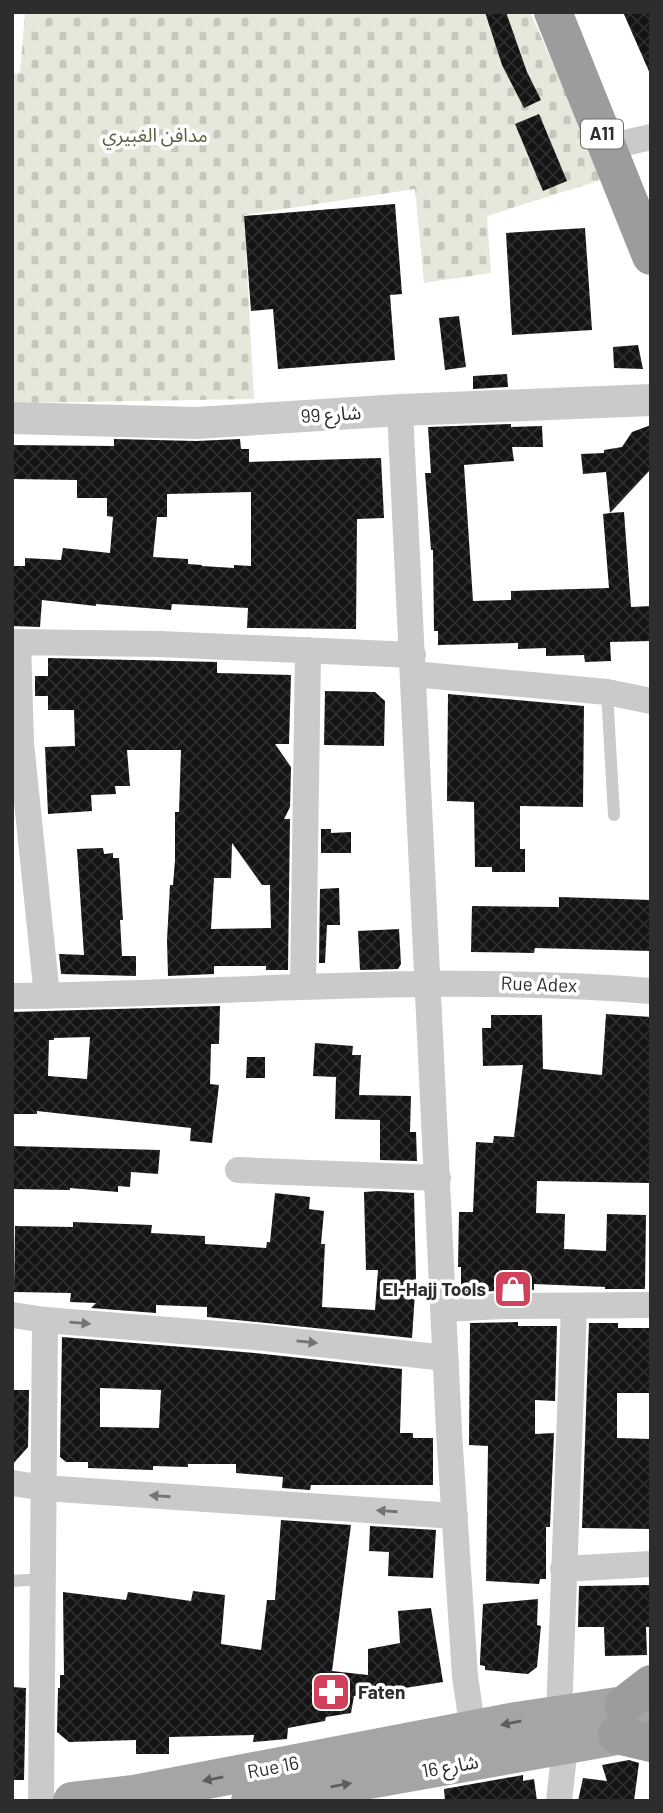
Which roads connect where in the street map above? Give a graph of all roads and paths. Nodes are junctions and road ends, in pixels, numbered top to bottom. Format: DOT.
graph roads {
  1 [pos="554,12"];
  2 [pos="578,12"];
  3 [pos="640,140"];
  4 [pos="651,193"];
  5 [pos="651,256"];
  6 [pos="651,400"];
  7 [pos="400,410"];
  8 [pos="12,418"];
  9 [pos="15,643"];
  10 [pos="308,650"];
  11 [pos="413,665"];
  12 [pos="607,692"];
  13 [pos="651,701"];
  14 [pos="614,815"];
  15 [pos="427,982"];
  16 [pos="303,986"];
  17 [pos="651,990"];
  18 [pos="12,996"];
  19 [pos="47,996"];
  20 [pos="238,1170"];
  21 [pos="438,1178"];
  22 [pos="651,1305"];
  23 [pos="574,1306"];
  24 [pos="445,1309"];
  25 [pos="12,1315"];
  26 [pos="46,1320"];
  27 [pos="445,1358"];
  28 [pos="12,1483"];
  29 [pos="44,1489"];
  30 [pos="455,1516"];
  31 [pos="651,1564"];
  32 [pos="563,1569"];
  33 [pos="43,1580"];
  34 [pos="12,1581"];
  35 [pos="641,1716"];
  36 [pos="562,1730"];
  37 [pos="473,1731"];
  38 [pos="41,1801"];
  39 [pos="72,1801"];
  40 [pos="250,1801"];
  41 [pos="559,1801"];
  1 -- 5 [label="highway, A11"];
  2 -- 3 [label="highway, A11"];
  3 -- 4 [label="highway, A11"];
  6 -- 7 [label="street, شارع 99"];
  7 -- 8 [label="street, شارع 99"];
  7 -- 11 [label="street"];
  9 -- 10 [label="street"];
  9 -- 19 [label="street"];
  10 -- 11 [label="street"];
  10 -- 16 [label="street"];
  11 -- 12 [label="street"];
  11 -- 15 [label="street"];
  12 -- 13 [label="street"];
  12 -- 14 [label="lane"];
  15 -- 16 [label="street, Rue Adex"];
  15 -- 17 [label="street, Rue Adex"];
  15 -- 21 [label="street"];
  16 -- 19 [label="street, Rue Adex"];
  18 -- 19 [label="street, Rue Adex"];
  20 -- 21 [label="street"];
  21 -- 24 [label="street"];
  22 -- 23 [label="street"];
  23 -- 24 [label="street"];
  23 -- 32 [label="street"];
  24 -- 27 [label="street"];
  25 -- 26 [label="street"];
  26 -- 27 [label="street, one-way"];
  26 -- 29 [label="street"];
  27 -- 30 [label="street"];
  28 -- 29 [label="street"];
  30 -- 29 [label="street, one-way"];
  29 -- 33 [label="street"];
  30 -- 37 [label="street"];
  31 -- 32 [label="street"];
  32 -- 36 [label="street"];
  33 -- 34 [label="lane"];
  33 -- 38 [label="street"];
  35 -- 36 [label="main road"];
  36 -- 37 [label="main road, Rue 16, one-way"];
  40 -- 36 [label="main road, شارع 16, one-way"];
  36 -- 41 [label="street"];
  37 -- 39 [label="main road, Rue 16, one-way"];
}
